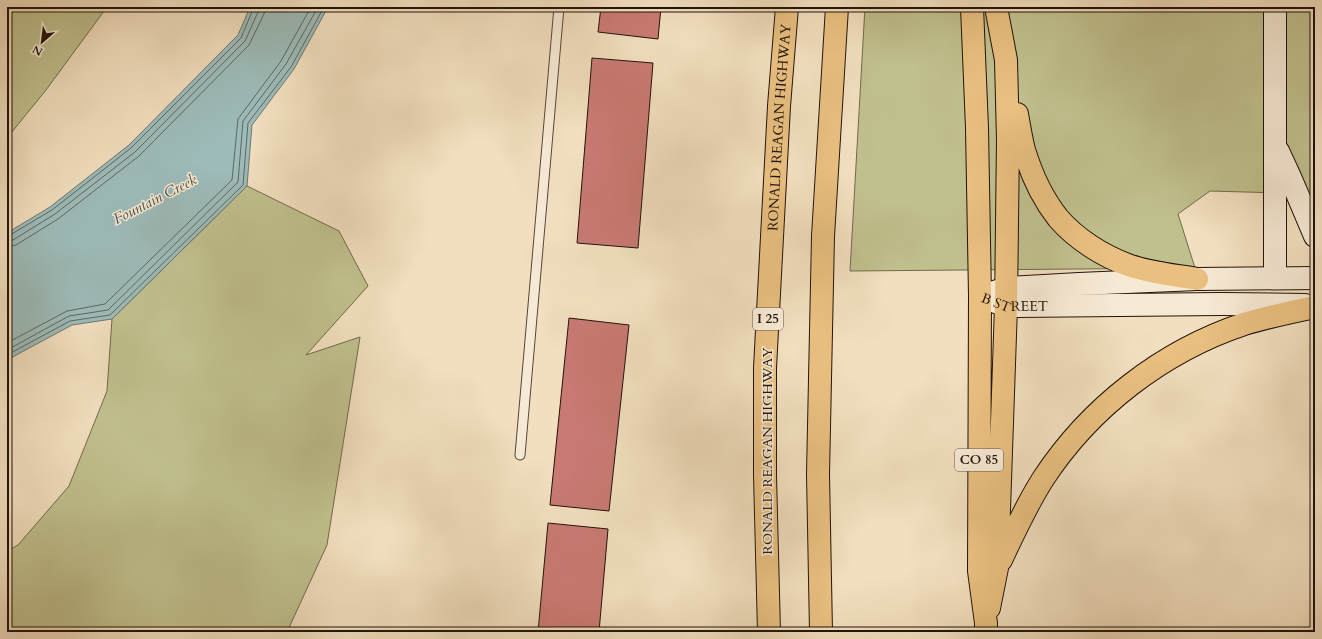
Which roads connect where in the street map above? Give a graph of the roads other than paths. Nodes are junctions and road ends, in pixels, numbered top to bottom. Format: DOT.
graph roads {
  1 [pos="559,7"];
  2 [pos="787,7"];
  3 [pos="837,7"];
  4 [pos="972,7"];
  5 [pos="996,7"];
  6 [pos="1275,7"];
  7 [pos="1006,60"];
  8 [pos="1275,145"];
  9 [pos="1315,236"];
  10 [pos="1275,278"];
  11 [pos="1315,278"];
  12 [pos="1197,279"];
  13 [pos="980,296"];
  14 [pos="1006,297"];
  15 [pos="1315,306"];
  16 [pos="520,455"];
  17 [pos="998,568"];
  18 [pos="986,627"];
  19 [pos="769,632"];
  20 [pos="821,632"];
  1 -- 16 [label="lane"];
  2 -- 19 [label="main road, RONALD REAGAN HIGHWAY / I 25"];
  3 -- 20 [label="main road"];
  4 -- 13 [label="main road, CO 85"];
  5 -- 7 [label="main road, CO 85"];
  6 -- 8 [label="main road"];
  7 -- 12 [label="main road"];
  7 -- 14 [label="main road, CO 85"];
  8 -- 9 [label="main road"];
  8 -- 10 [label="main road"];
  10 -- 11 [label="main road, B STREET"];
  10 -- 12 [label="main road, B STREET"];
  12 -- 14 [label="main road, B STREET"];
  13 -- 14 [label="main road, B STREET"];
  13 -- 18 [label="main road, CO 85"];
  14 -- 15 [label="main road, B STREET"];
  14 -- 17 [label="main road, CO 85"];
  15 -- 17 [label="main road"];
  17 -- 18 [label="main road, CO 85"];
}
